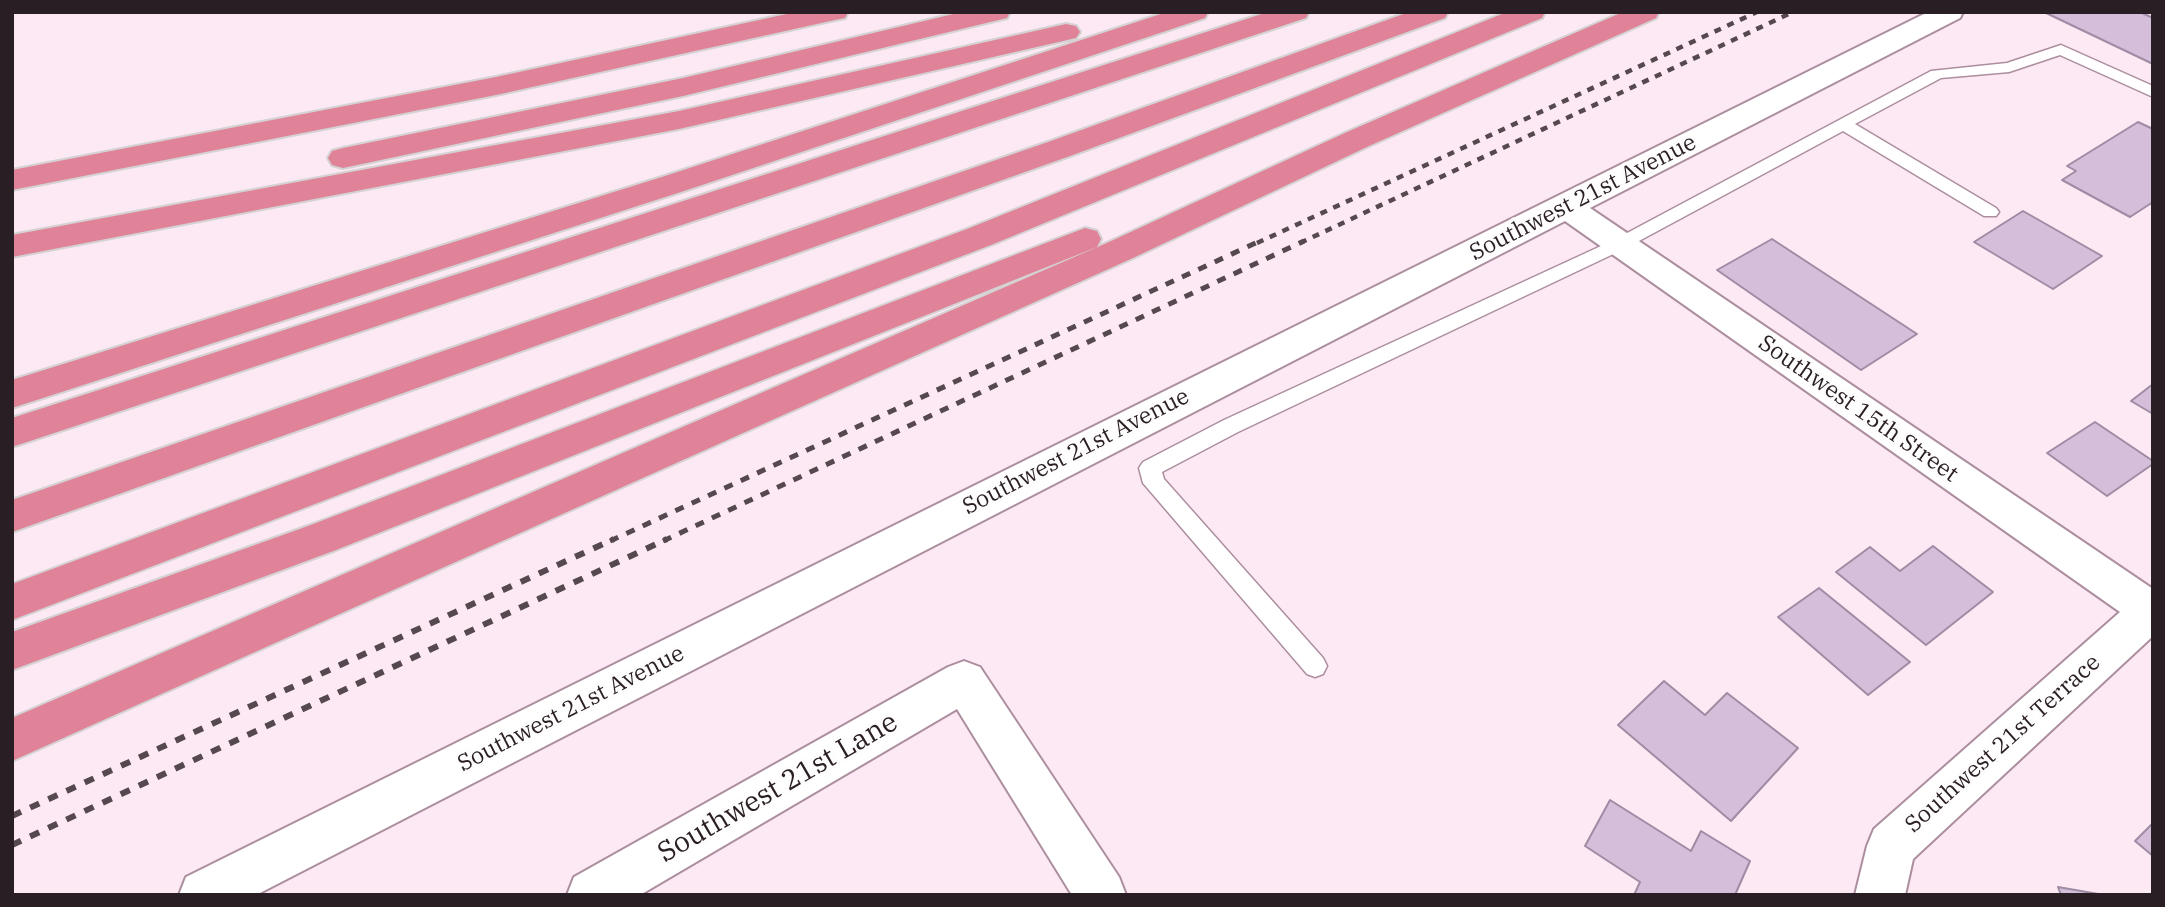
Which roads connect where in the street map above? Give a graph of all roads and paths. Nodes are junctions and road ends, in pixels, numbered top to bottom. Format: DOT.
graph roads {
  1 [pos="835,12"];
  2 [pos="996,12"];
  3 [pos="1161,12"];
  4 [pos="1195,12"];
  5 [pos="1296,12"];
  6 [pos="1388,12"];
  7 [pos="1435,12"];
  8 [pos="1532,12"];
  9 [pos="1646,12"];
  10 [pos="1950,12"];
  11 [pos="2153,92"];
  12 [pos="1843,124"];
  13 [pos="1358,139"];
  14 [pos="12,180"];
  15 [pos="1566,207"];
  16 [pos="1990,212"];
  17 [pos="12,229"];
  18 [pos="1620,244"];
  19 [pos="12,246"];
  20 [pos="12,394"];
  21 [pos="12,433"];
  22 [pos="12,491"];
  23 [pos="12,516"];
  24 [pos="12,602"];
  25 [pos="2152,610"];
  26 [pos="12,651"];
  27 [pos="1315,666"];
  28 [pos="12,740"];
  29 [pos="204,895"];
  30 [pos="592,895"];
  31 [pos="1101,895"];
  32 [pos="1880,895"];
  1 -- 14 [label="highway"];
  2 -- 17 [label="highway"];
  3 -- 19 [label="highway"];
  4 -- 20 [label="highway"];
  5 -- 21 [label="highway"];
  6 -- 22 [label="highway"];
  7 -- 23 [label="highway"];
  8 -- 24 [label="highway"];
  9 -- 13 [label="highway"];
  10 -- 15 [label="street, Southwest 21st Avenue"];
  11 -- 12 [label="lane"];
  12 -- 16 [label="lane"];
  12 -- 18 [label="lane"];
  13 -- 26 [label="highway"];
  13 -- 28 [label="highway"];
  15 -- 18 [label="street, Southwest 15th Street"];
  15 -- 29 [label="street, Southwest 21st Avenue"];
  18 -- 25 [label="street, Southwest 15th Street"];
  18 -- 27 [label="lane"];
  25 -- 32 [label="street, Southwest 21st Terrace"];
  30 -- 31 [label="street, Southwest 21st Lane"];
}
